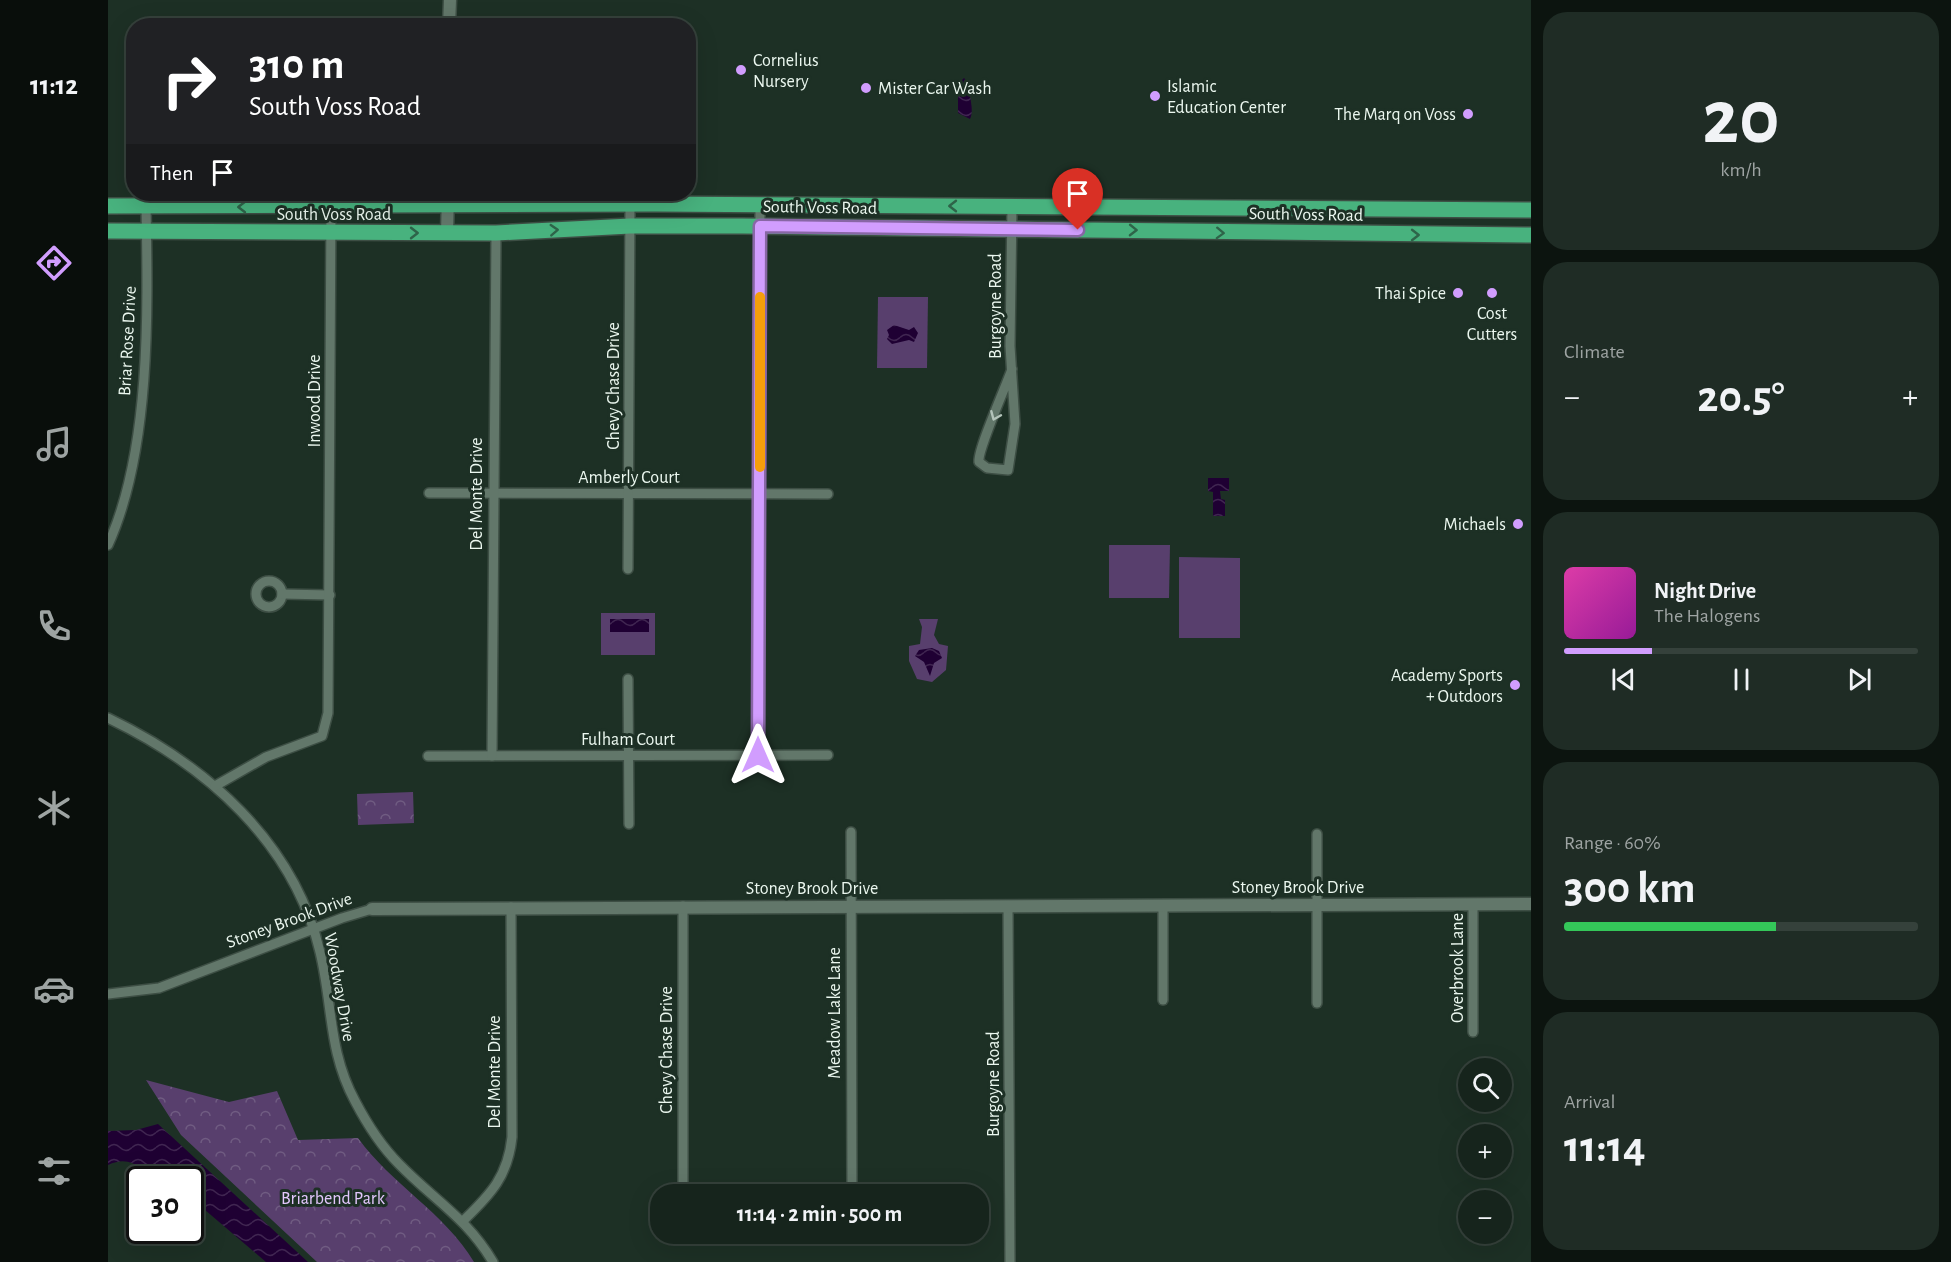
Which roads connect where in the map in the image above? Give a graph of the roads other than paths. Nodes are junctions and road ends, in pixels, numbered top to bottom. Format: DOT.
graph roads {
  1 [pos="450,0"];
  2 [pos="449,18"];
  3 [pos="431,201"];
  4 [pos="448,201"];
  5 [pos="494,201"];
  6 [pos="630,204"];
  7 [pos="108,206"];
  8 [pos="760,206"];
  9 [pos="146,207"];
  10 [pos="267,207"];
  11 [pos="331,207"];
  12 [pos="1012,207"];
  13 [pos="1162,208"];
  14 [pos="1302,208"];
  15 [pos="1447,210"];
  16 [pos="1531,210"];
  17 [pos="630,226"];
  18 [pos="760,226"];
  19 [pos="1011,229"];
  20 [pos="108,231"];
  21 [pos="1162,231"];
  22 [pos="147,232"];
  23 [pos="267,233"];
  24 [pos="332,233"];
  25 [pos="447,233"];
  26 [pos="496,233"];
  27 [pos="1302,234"];
  28 [pos="1447,235"];
  29 [pos="1531,235"];
  30 [pos="1012,369"];
  31 [pos="429,493"];
  32 [pos="494,493"];
  33 [pos="629,493"];
  34 [pos="759,494"];
  35 [pos="828,494"];
  36 [pos="108,545"];
  37 [pos="628,569"];
  38 [pos="282,594"];
  39 [pos="330,595"];
  40 [pos="628,679"];
  41 [pos="108,718"];
  42 [pos="758,755"];
  43 [pos="828,755"];
  44 [pos="428,756"];
  45 [pos="492,756"];
  46 [pos="629,756"];
  47 [pos="214,786"];
  48 [pos="629,824"];
  49 [pos="851,832"];
  50 [pos="1317,834"];
  51 [pos="1473,904"];
  52 [pos="1531,904"];
  53 [pos="1163,905"];
  54 [pos="1317,905"];
  55 [pos="683,906"];
  56 [pos="850,906"];
  57 [pos="1008,906"];
  58 [pos="511,907"];
  59 [pos="372,909"];
  60 [pos="313,929"];
  61 [pos="108,994"];
  62 [pos="1162,1000"];
  63 [pos="1317,1003"];
  64 [pos="1473,1032"];
  65 [pos="683,1184"];
  66 [pos="852,1184"];
  67 [pos="464,1221"];
  68 [pos="493,1262"];
  69 [pos="1010,1262"];
  1 -- 2 [label="street"];
  3 -- 11 [label="main road, South Voss Road"];
  4 -- 25 [label="street"];
  5 -- 6 [label="main road, South Voss Road"];
  6 -- 8 [label="main road, South Voss Road"];
  6 -- 17 [label="street, Chevy Chase Drive"];
  7 -- 9 [label="main road, South Voss Road"];
  12 -- 8 [label="main road, South Voss Road, one-way"];
  8 -- 18 [label="street"];
  10 -- 9 [label="main road, South Voss Road, one-way"];
  9 -- 22 [label="street, Briar Rose Drive"];
  10 -- 11 [label="main road, South Voss Road"];
  10 -- 23 [label="main road"];
  11 -- 24 [label="street, Inwood Drive"];
  12 -- 13 [label="main road, South Voss Road"];
  12 -- 19 [label="street, Burgoyne Road"];
  13 -- 14 [label="main road, South Voss Road"];
  13 -- 21 [label="main road"];
  14 -- 15 [label="main road, South Voss Road"];
  14 -- 27 [label="main road"];
  15 -- 16 [label="main road, South Voss Road"];
  15 -- 28 [label="main road"];
  17 -- 18 [label="main road, South Voss Road"];
  26 -- 17 [label="main road, South Voss Road, one-way"];
  17 -- 33 [label="street, Chevy Chase Drive"];
  18 -- 19 [label="main road, South Voss Road"];
  18 -- 34 [label="street"];
  19 -- 21 [label="main road, South Voss Road, one-way"];
  19 -- 30 [label="street, Burgoyne Road"];
  20 -- 22 [label="main road, South Voss Road"];
  21 -- 27 [label="main road, South Voss Road, one-way"];
  22 -- 23 [label="main road, South Voss Road"];
  22 -- 36 [label="street, Briar Rose Drive"];
  23 -- 24 [label="main road, South Voss Road"];
  24 -- 25 [label="main road, South Voss Road, one-way"];
  24 -- 39 [label="street, Inwood Drive"];
  25 -- 26 [label="main road, South Voss Road"];
  26 -- 32 [label="street, Del Monte Drive"];
  27 -- 28 [label="main road, South Voss Road, one-way"];
  28 -- 29 [label="main road, South Voss Road"];
  30 -- 30 [label="street, Burgoyne Road, one-way"];
  31 -- 32 [label="street, Amberly Court"];
  32 -- 33 [label="street, Amberly Court"];
  32 -- 45 [label="street, Del Monte Drive"];
  33 -- 34 [label="street, Amberly Court"];
  33 -- 37 [label="street, Chevy Chase Drive"];
  34 -- 35 [label="street, Amberly Court"];
  34 -- 42 [label="street"];
  38 -- 39 [label="street"];
  39 -- 47 [label="street, Inwood Drive"];
  40 -- 46 [label="street"];
  41 -- 47 [label="street, Woodway Drive"];
  42 -- 43 [label="street, Fulham Court"];
  42 -- 46 [label="street, Fulham Court"];
  44 -- 45 [label="street, Fulham Court"];
  45 -- 46 [label="street, Fulham Court"];
  46 -- 48 [label="street"];
  47 -- 60 [label="street, Woodway Drive"];
  49 -- 56 [label="street, Meadow Lake Lane"];
  50 -- 54 [label="street"];
  51 -- 52 [label="street, Stoney Brook Drive"];
  51 -- 54 [label="street, Stoney Brook Drive"];
  51 -- 64 [label="street, Overbrook Lane"];
  53 -- 54 [label="street, Stoney Brook Drive"];
  53 -- 57 [label="street, Stoney Brook Drive"];
  53 -- 62 [label="street"];
  54 -- 63 [label="street"];
  55 -- 56 [label="street, Stoney Brook Drive"];
  55 -- 58 [label="street, Stoney Brook Drive"];
  55 -- 65 [label="street, Chevy Chase Drive"];
  56 -- 57 [label="street, Stoney Brook Drive"];
  56 -- 66 [label="street, Meadow Lake Lane"];
  57 -- 69 [label="street, Burgoyne Road"];
  58 -- 59 [label="street, Stoney Brook Drive"];
  58 -- 67 [label="street, Del Monte Drive"];
  59 -- 60 [label="street, Stoney Brook Drive"];
  60 -- 61 [label="street, Stoney Brook Drive"];
  60 -- 67 [label="street, Woodway Drive"];
  67 -- 68 [label="street, Woodway Drive"];
}
